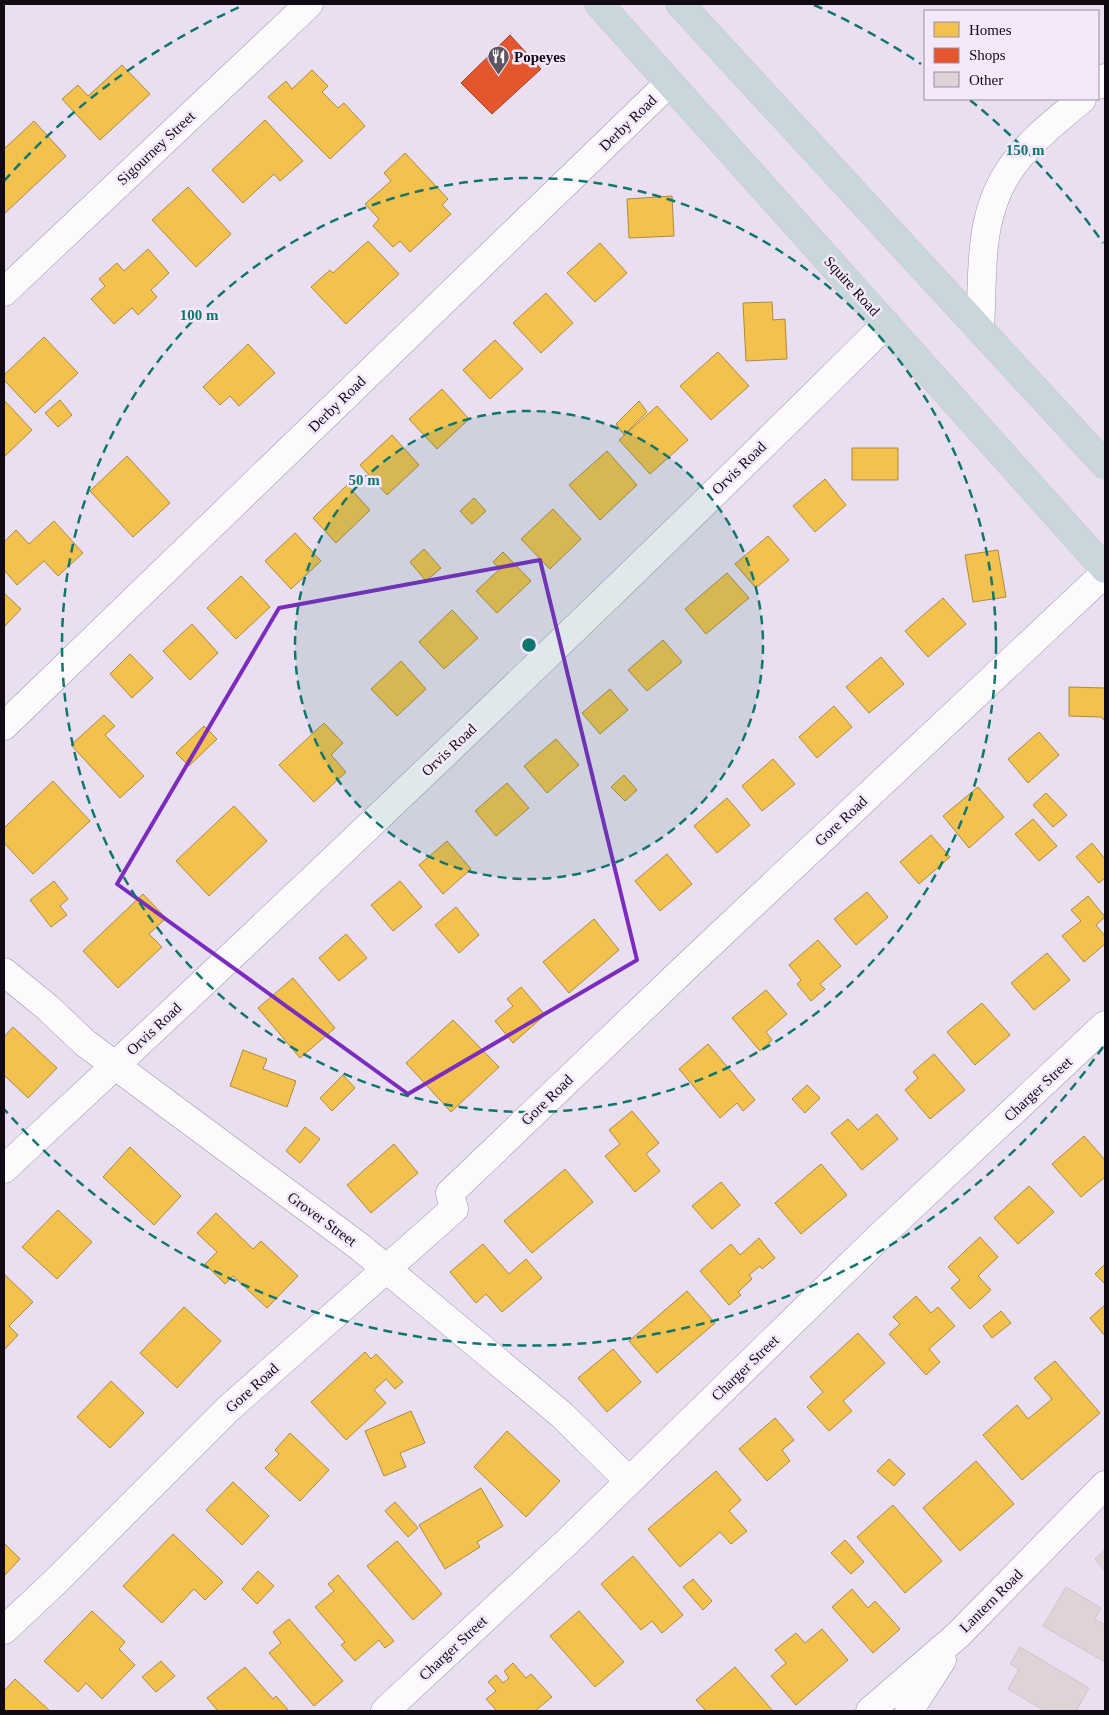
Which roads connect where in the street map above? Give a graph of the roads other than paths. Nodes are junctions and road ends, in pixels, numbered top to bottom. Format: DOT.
graph roads {
  1 [pos="309,4"];
  2 [pos="599,4"];
  3 [pos="680,4"];
  4 [pos="669,83"];
  5 [pos="1081,100"];
  6 [pos="4,292"];
  7 [pos="886,324"];
  8 [pos="980,328"];
  9 [pos="1105,465"];
  10 [pos="1105,568"];
  11 [pos="1105,573"];
  12 [pos="4,726"];
  13 [pos="4,972"];
  14 [pos="1105,1025"];
  15 [pos="115,1066"];
  16 [pos="4,1168"];
  17 [pos="386,1268"];
  18 [pos="629,1481"];
  19 [pos="1105,1486"];
  20 [pos="4,1630"];
  21 [pos="958,1635"];
  22 [pos="385,1711"];
  23 [pos="870,1711"];
  24 [pos="910,1711"];
  1 -- 6 [label="street, Sigourney Street"];
  2 -- 4 [label="highway, Squire Road"];
  3 -- 8 [label="highway"];
  4 -- 7 [label="highway, Squire Road"];
  4 -- 12 [label="street, Derby Road"];
  5 -- 8 [label="street"];
  7 -- 10 [label="highway, Squire Road"];
  7 -- 15 [label="street, Orvis Road"];
  8 -- 9 [label="highway"];
  11 -- 17 [label="street, Gore Road"];
  13 -- 15 [label="street, Grover Street"];
  14 -- 18 [label="street, Charger Street"];
  15 -- 16 [label="street, Orvis Road"];
  15 -- 17 [label="street, Grover Street"];
  17 -- 18 [label="street, Grover Street"];
  17 -- 20 [label="street, Gore Road"];
  18 -- 22 [label="street, Charger Street"];
  19 -- 21 [label="street, Lantern Road"];
  21 -- 23 [label="street, Lantern Road"];
  21 -- 24 [label="street"];
}
